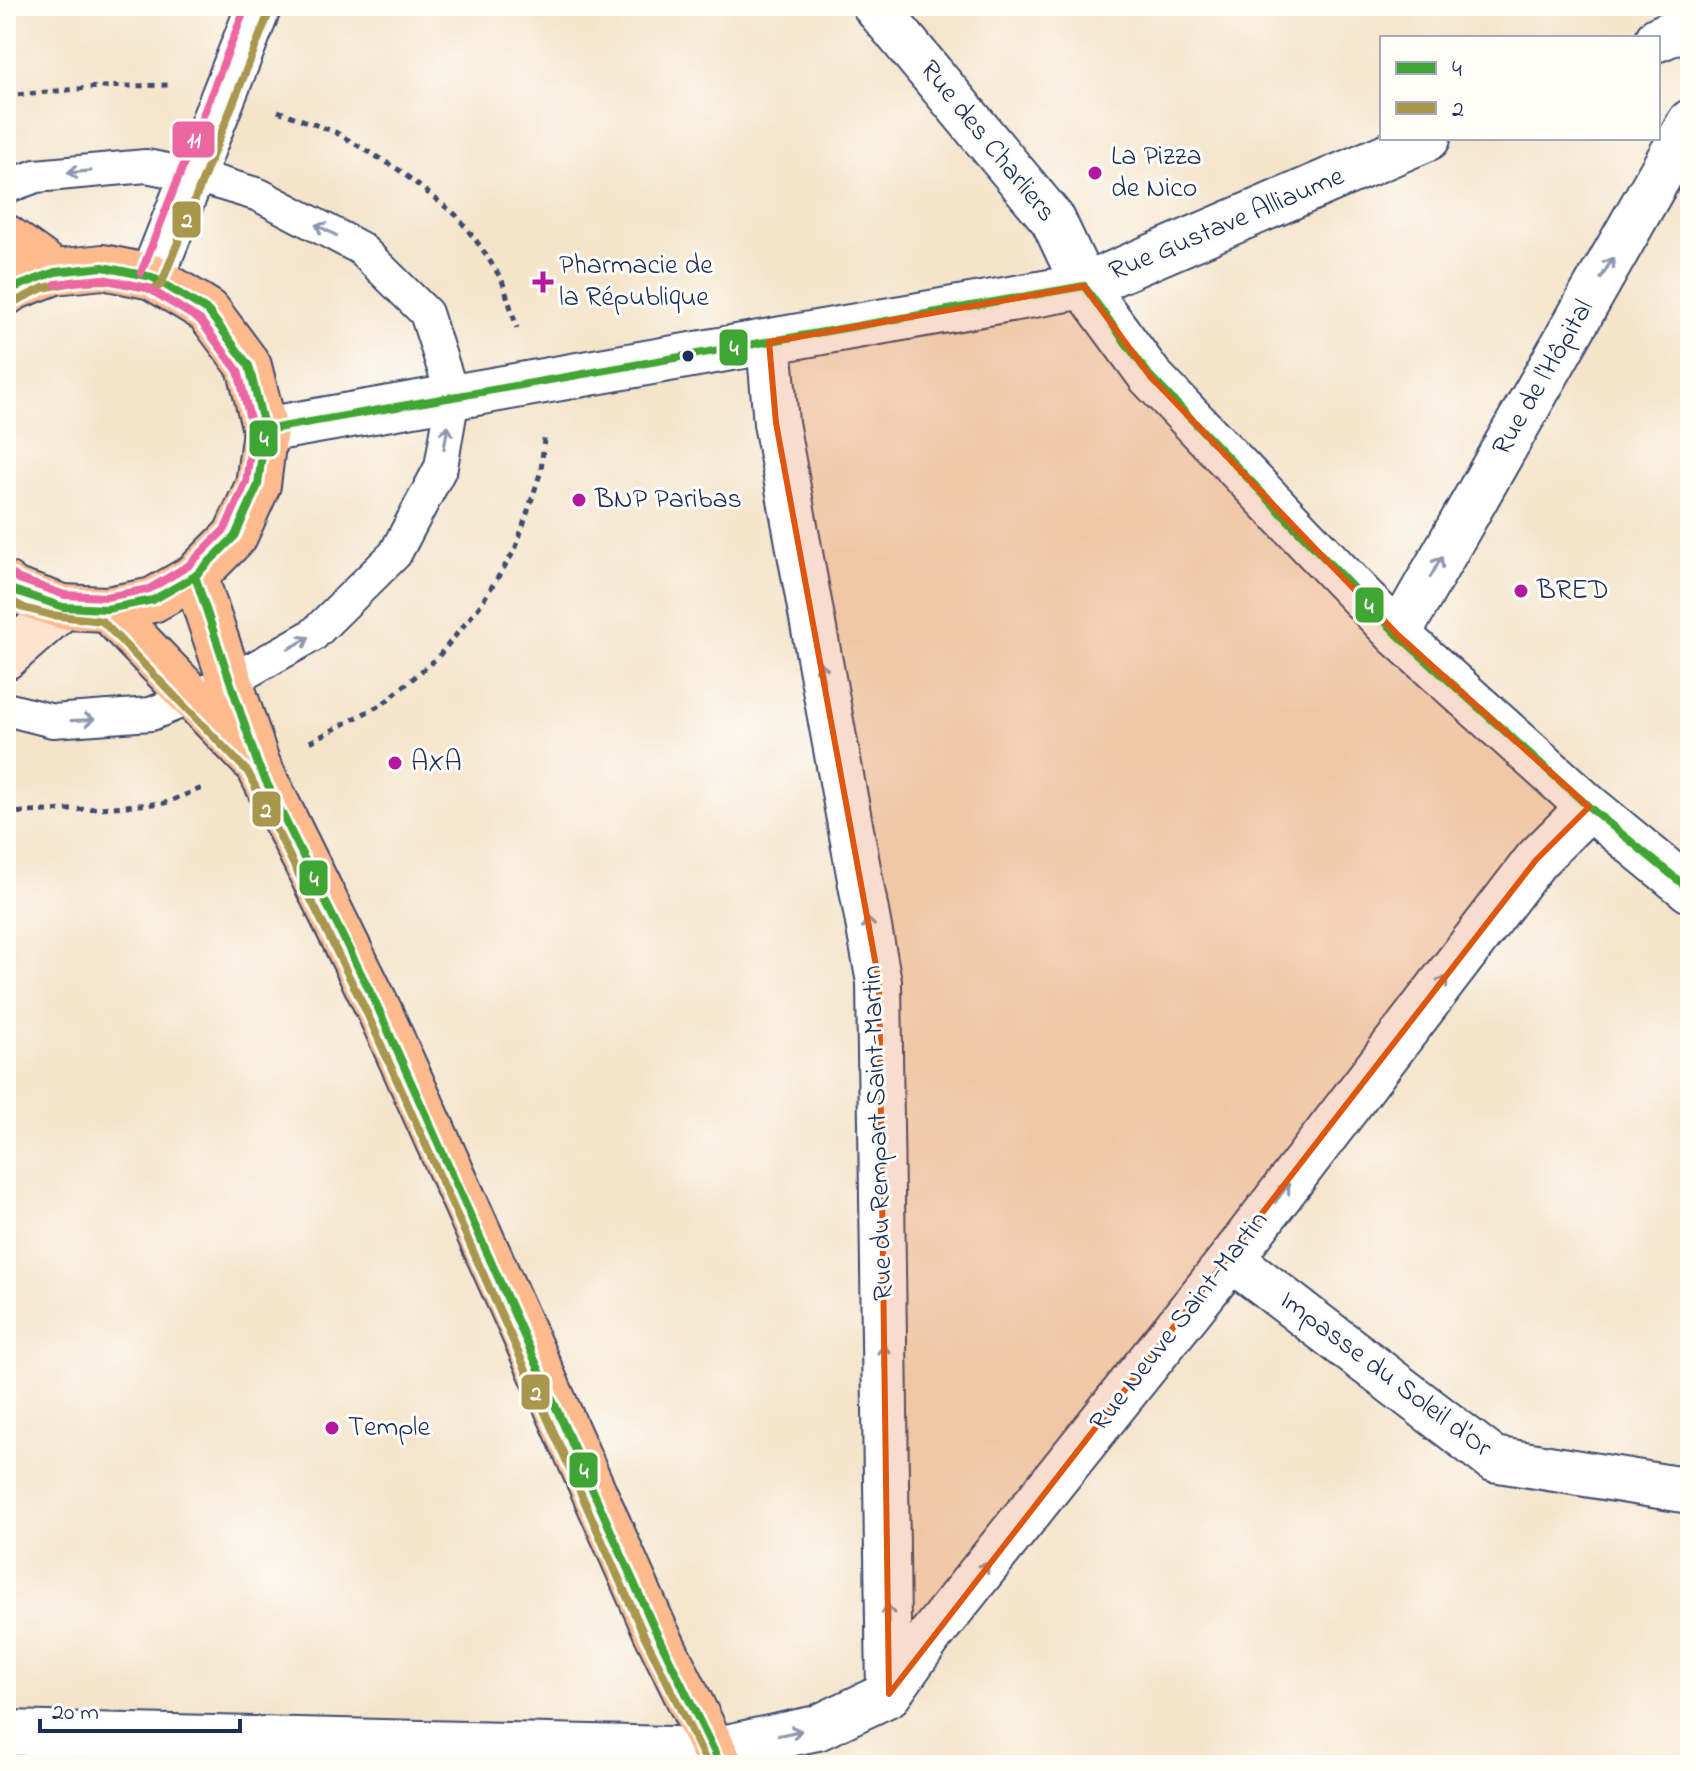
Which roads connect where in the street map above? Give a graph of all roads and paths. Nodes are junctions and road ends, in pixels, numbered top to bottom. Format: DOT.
graph roads {
  1 [pos="259,6"];
  2 [pos="875,6"];
  3 [pos="1690,25"];
  4 [pos="1660,38"];
  5 [pos="1690,122"];
  6 [pos="1423,140"];
  7 [pos="192,175"];
  8 [pos="6,187"];
  9 [pos="6,237"];
  10 [pos="55,272"];
  11 [pos="152,277"];
  12 [pos="1084,286"];
  13 [pos="6,293"];
  14 [pos="769,342"];
  15 [pos="453,397"];
  16 [pos="265,430"];
  17 [pos="195,576"];
  18 [pos="6,584"];
  19 [pos="63,607"];
  20 [pos="107,609"];
  21 [pos="1398,635"];
  22 [pos="6,657"];
  23 [pos="212,689"];
  24 [pos="6,709"];
  25 [pos="1589,807"];
  26 [pos="1690,890"];
  27 [pos="1231,1259"];
  28 [pos="1690,1491"];
  29 [pos="889,1694"];
  30 [pos="6,1733"];
  31 [pos="717,1757"];
  1 -- 7 [label="street"];
  2 -- 12 [label="street, Rue des Charliers"];
  3 -- 4 [label="street"];
  21 -- 5 [label="street, Rue de l'Hôpital, one-way"];
  6 -- 12 [label="street, Rue Gustave Alliaume"];
  7 -- 8 [label="lane, one-way"];
  7 -- 11 [label="street"];
  15 -- 7 [label="lane, one-way"];
  9 -- 10 [label="main road"];
  10 -- 11 [label="main road"];
  10 -- 13 [label="main road"];
  11 -- 16 [label="main road"];
  12 -- 14 [label="street, Rue Gustave Alliaume"];
  12 -- 21 [label="street, Rue des Charliers"];
  14 -- 15 [label="street, Rue Gustave Alliaume"];
  29 -- 14 [label="street, Rue du Rempart Saint-Martin, one-way"];
  15 -- 16 [label="street, Rue Gustave Alliaume"];
  23 -- 15 [label="lane, one-way"];
  16 -- 17 [label="main road"];
  17 -- 20 [label="main road"];
  17 -- 23 [label="main road"];
  18 -- 19 [label="main road"];
  19 -- 20 [label="main road"];
  19 -- 22 [label="main road"];
  20 -- 23 [label="main road"];
  21 -- 25 [label="street, Rue des Charliers"];
  24 -- 23 [label="lane, one-way"];
  23 -- 31 [label="main road"];
  25 -- 26 [label="street, Rue des Charliers"];
  27 -- 25 [label="street, Rue Neuve Saint-Martin, one-way"];
  27 -- 28 [label="street, Impasse du Soleil d'Or"];
  29 -- 27 [label="street, Rue Neuve Saint-Martin, one-way"];
  31 -- 29 [label="street, Rue Neuve Saint-Martin, one-way"];
  30 -- 31 [label="street, Rue Neuve Saint-Martin"];
}
